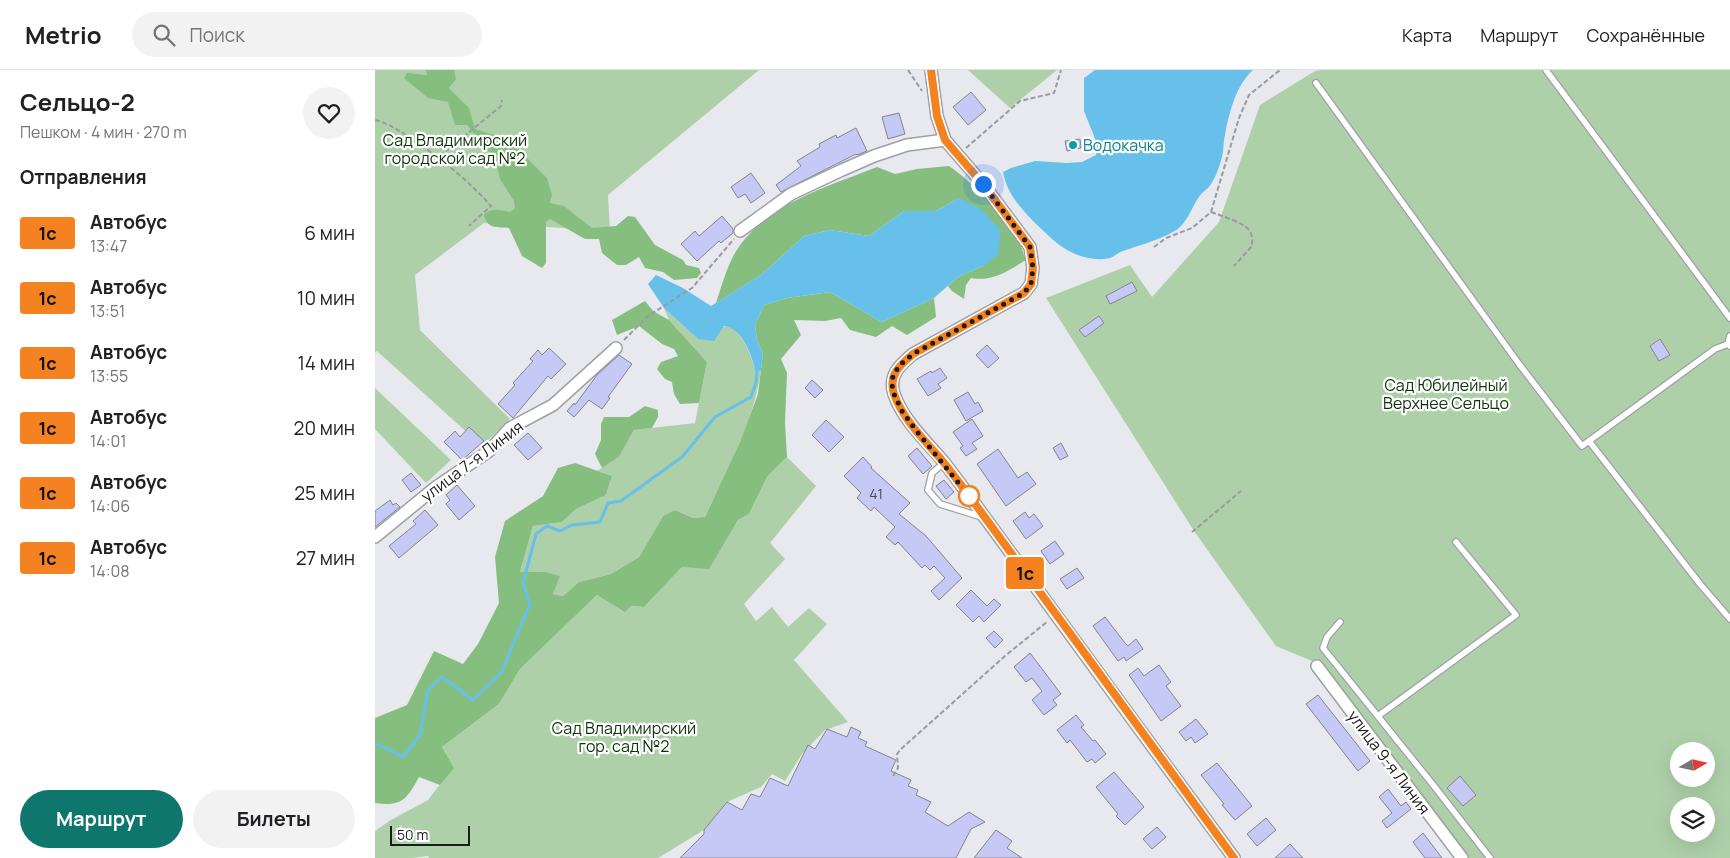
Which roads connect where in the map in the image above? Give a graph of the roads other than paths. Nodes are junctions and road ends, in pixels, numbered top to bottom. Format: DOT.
graph roads {
  1 [pos="931,70"];
  2 [pos="1546,70"];
  3 [pos="1316,83"];
  4 [pos="945,140"];
  5 [pos="740,231"];
  6 [pos="1730,318"];
  7 [pos="1730,336"];
  8 [pos="1729,345"];
  9 [pos="616,348"];
  10 [pos="1589,441"];
  11 [pos="943,462"];
  12 [pos="985,518"];
  13 [pos="375,537"];
  14 [pos="1456,542"];
  15 [pos="1730,619"];
  16 [pos="1340,622"];
  17 [pos="1317,666"];
  18 [pos="1378,716"];
  19 [pos="1234,858"];
  20 [pos="1461,858"];
  21 [pos="1490,858"];
  1 -- 4 [label="street"];
  2 -- 6 [label="lane"];
  3 -- 10 [label="lane"];
  4 -- 5 [label="street"];
  4 -- 11 [label="street"];
  7 -- 8 [label="lane"];
  8 -- 10 [label="lane"];
  9 -- 13 [label="street, улица 7-я Линия"];
  10 -- 15 [label="lane"];
  11 -- 12 [label="street"];
  11 -- 12 [label="lane"];
  12 -- 19 [label="street"];
  14 -- 18 [label="lane"];
  16 -- 18 [label="lane"];
  17 -- 20 [label="street, улица 9-я Линия"];
  18 -- 21 [label="lane"];
}
